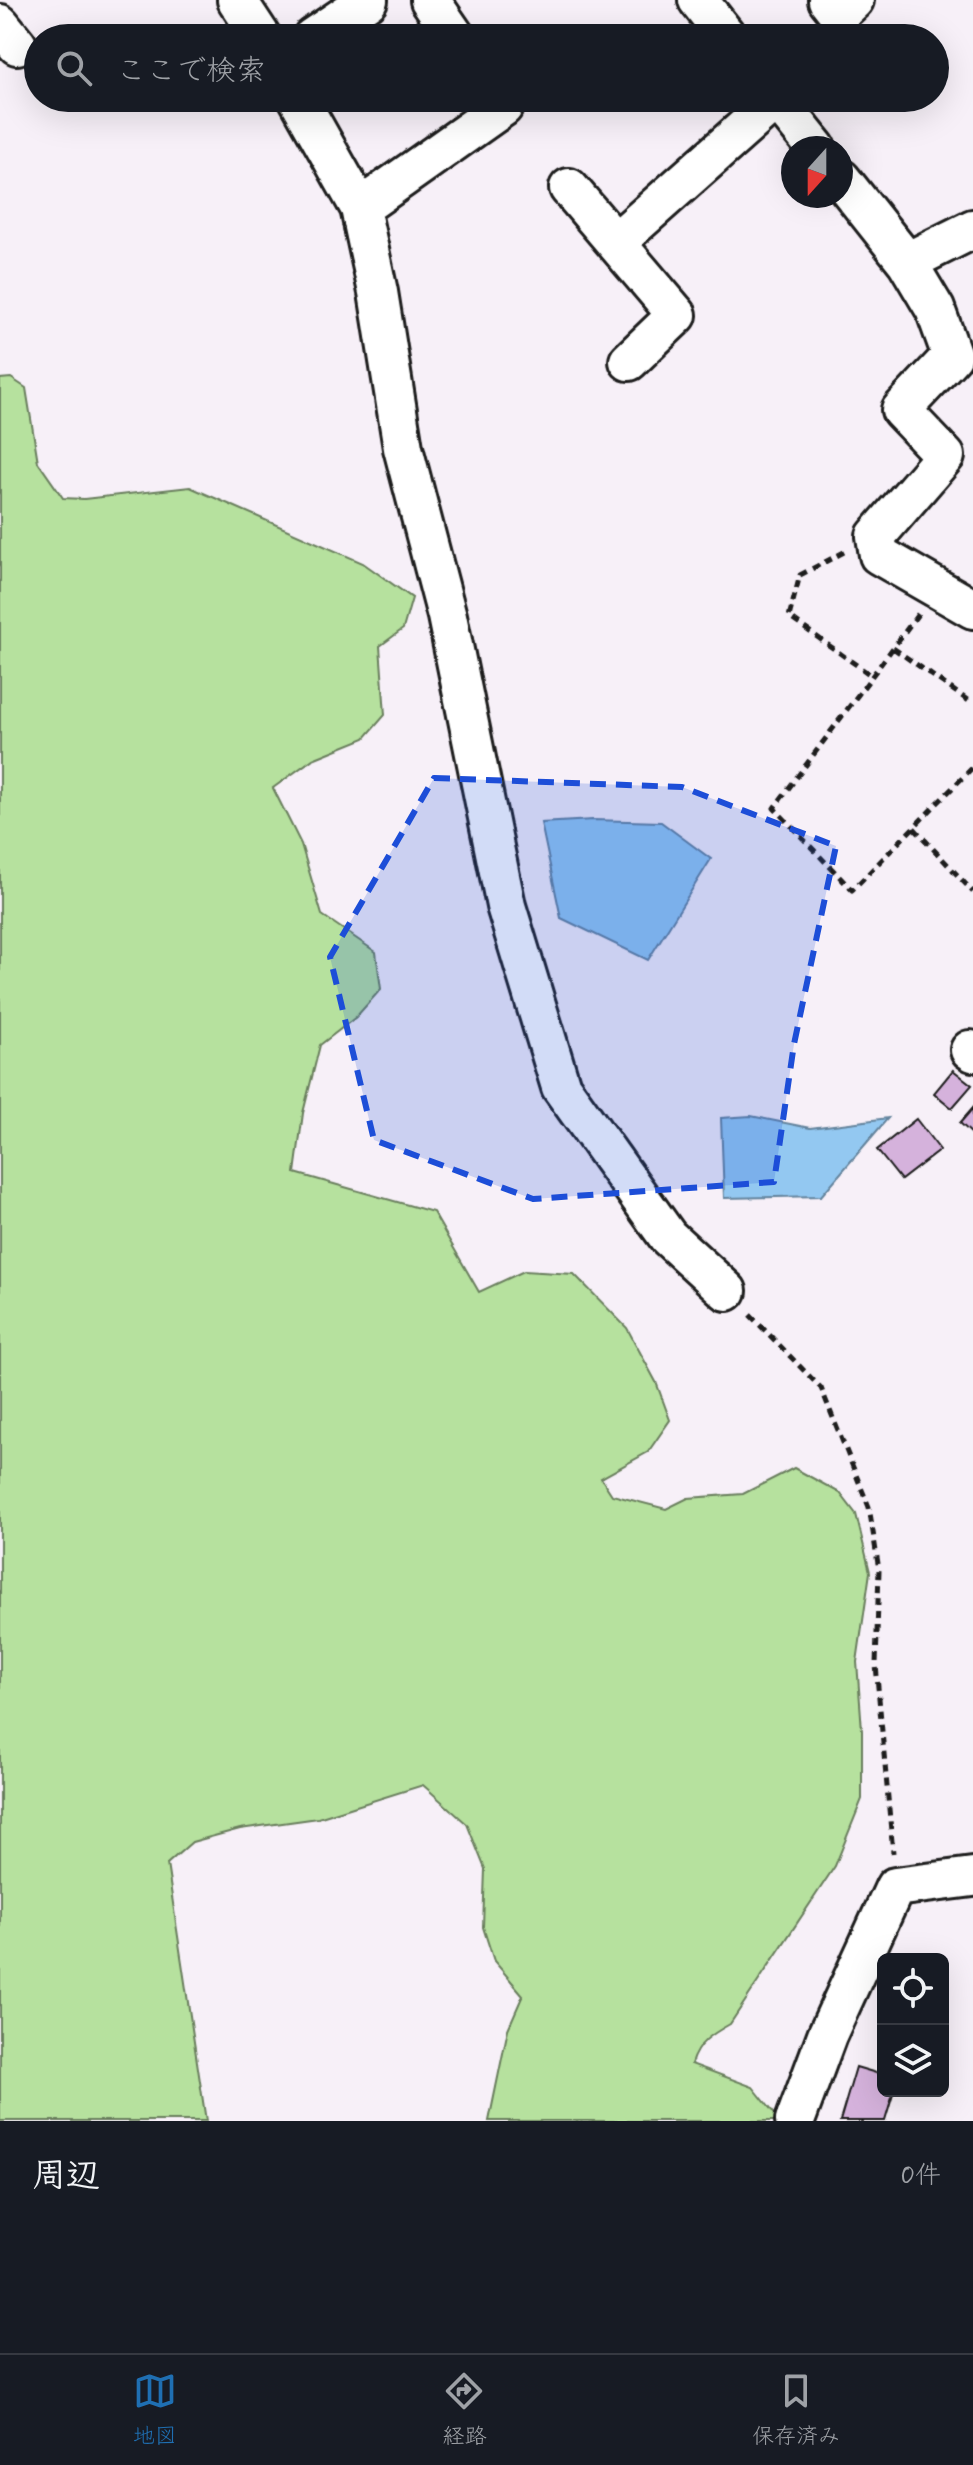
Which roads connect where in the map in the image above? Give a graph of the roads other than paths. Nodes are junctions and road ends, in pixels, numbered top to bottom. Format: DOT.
graph roads {
  1 [pos="237,0"];
  2 [pos="368,0"];
  3 [pos="430,0"];
  4 [pos="698,0"];
  5 [pos="828,0"];
  6 [pos="854,0"];
  7 [pos="253,24"];
  8 [pos="333,24"];
  9 [pos="446,24"];
  10 [pos="717,24"];
  11 [pos="306,112"];
  12 [pos="496,112"];
  13 [pos="761,112"];
  14 [pos="788,112"];
  15 [pos="807,136"];
  16 [pos="569,188"];
  17 [pos="853,194"];
  18 [pos="360,208"];
  19 [pos="973,229"];
  20 [pos="616,242"];
  21 [pos="907,262"];
  22 [pos="629,361"];
  23 [pos="973,609"];
  24 [pos="727,1291"];
  25 [pos="973,1877"];
  26 [pos="795,2121"];
  1 -- 7 [label="street"];
  2 -- 8 [label="street"];
  3 -- 9 [label="street"];
  4 -- 10 [label="street"];
  5 -- 6 [label="street"];
  11 -- 18 [label="street"];
  12 -- 18 [label="street"];
  13 -- 20 [label="street"];
  14 -- 15 [label="street"];
  16 -- 20 [label="street"];
  17 -- 21 [label="street"];
  18 -- 24 [label="street"];
  19 -- 21 [label="street"];
  20 -- 22 [label="street"];
  21 -- 23 [label="street"];
  25 -- 26 [label="street"];
}
